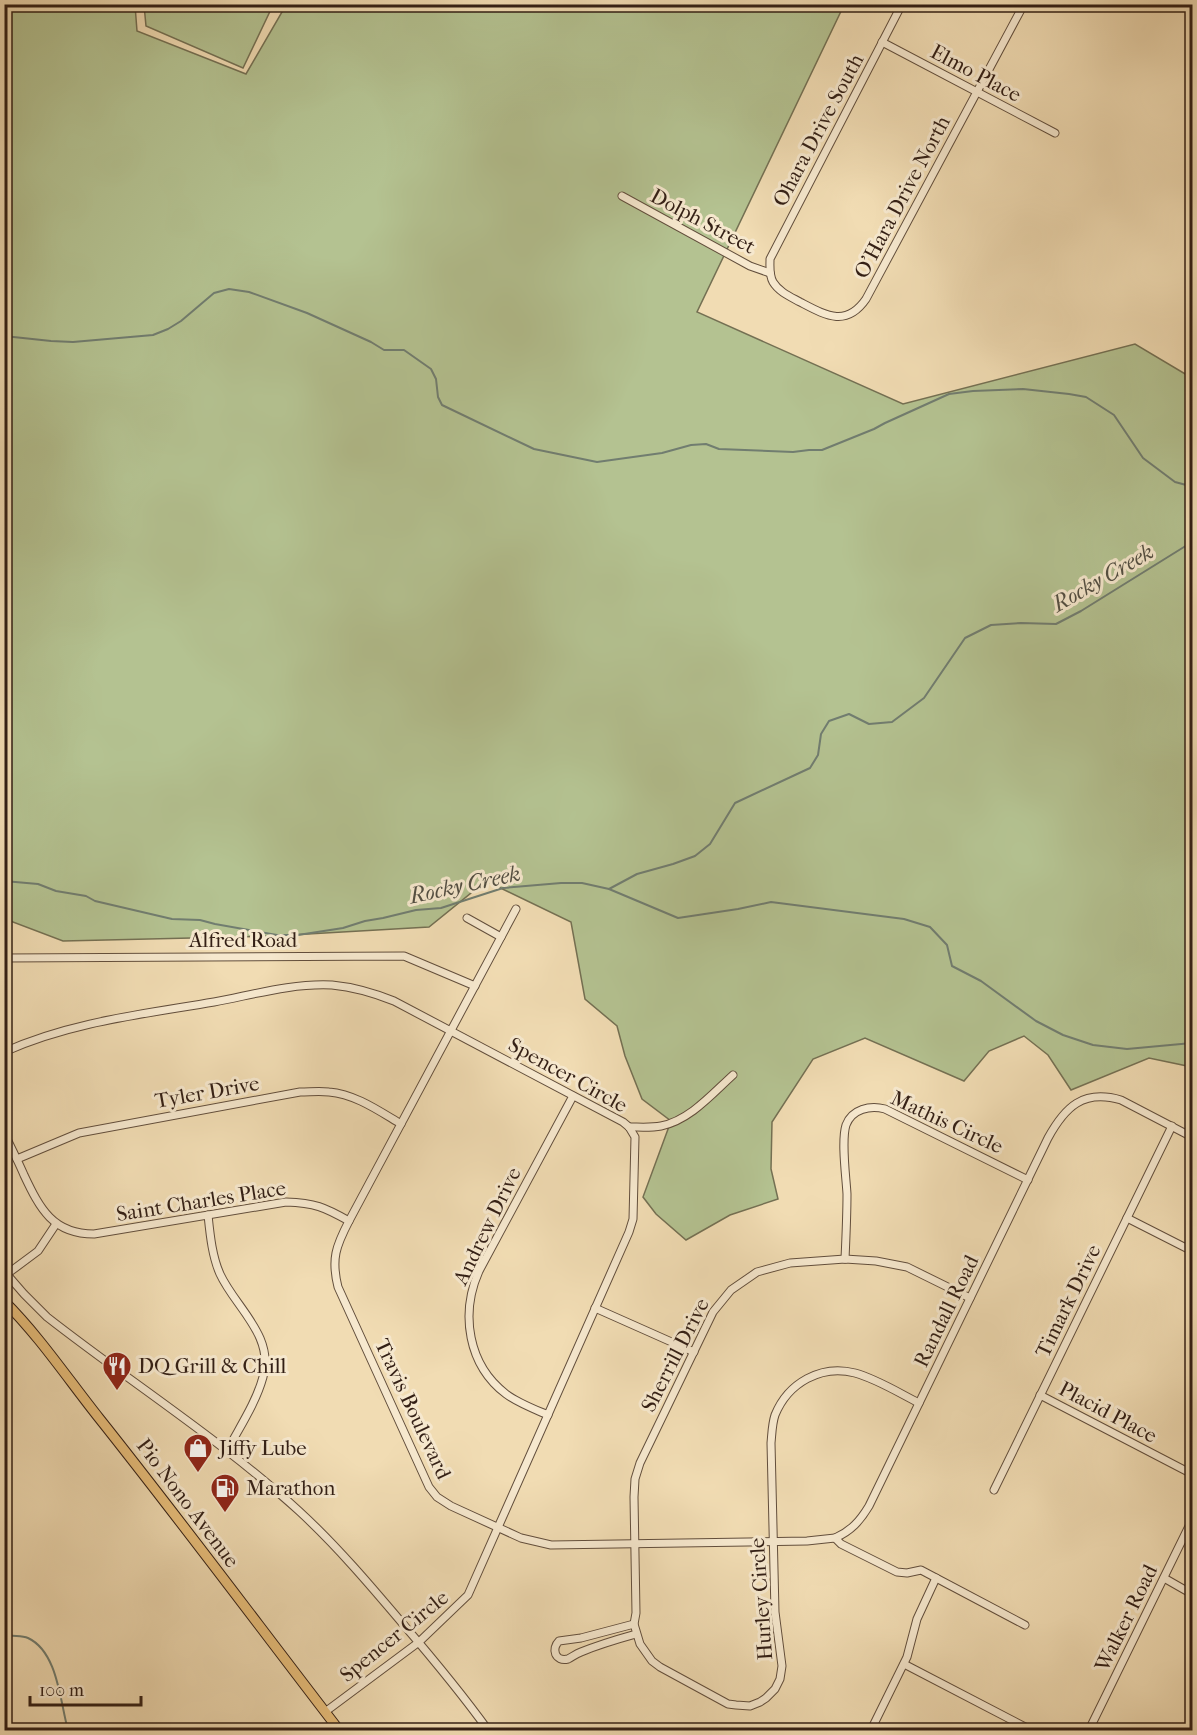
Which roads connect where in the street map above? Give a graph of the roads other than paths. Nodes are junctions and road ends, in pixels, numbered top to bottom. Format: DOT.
graph roads {
  1 [pos="902,4"];
  2 [pos="1024,4"];
  3 [pos="882,42"];
  4 [pos="977,92"];
  5 [pos="1055,133"];
  6 [pos="622,196"];
  7 [pos="770,273"];
  8 [pos="516,909"];
  9 [pos="467,918"];
  10 [pos="501,937"];
  11 [pos="4,958"];
  12 [pos="475,986"];
  13 [pos="451,1030"];
  14 [pos="4,1052"];
  15 [pos="733,1075"];
  16 [pos="573,1096"];
  17 [pos="401,1124"];
  18 [pos="1172,1126"];
  19 [pos="628,1127"];
  20 [pos="4,1133"];
  21 [pos="1192,1137"];
  22 [pos="17,1159"];
  23 [pos="1028,1180"];
  24 [pos="208,1215"];
  25 [pos="1126,1218"];
  26 [pos="349,1221"];
  27 [pos="56,1224"];
  28 [pos="1192,1251"];
  29 [pos="845,1259"];
  30 [pos="6,1272"];
  31 [pos="970,1298"];
  32 [pos="4,1301"];
  33 [pos="596,1308"];
  34 [pos="694,1352"];
  35 [pos="1040,1395"];
  36 [pos="919,1403"];
  37 [pos="548,1415"];
  38 [pos="227,1451"];
  39 [pos="1192,1474"];
  40 [pos="994,1490"];
  41 [pos="1192,1520"];
  42 [pos="498,1528"];
  43 [pos="836,1538"];
  44 [pos="773,1541"];
  45 [pos="634,1544"];
  46 [pos="936,1578"];
  47 [pos="1164,1578"];
  48 [pos="1192,1593"];
  49 [pos="634,1624"];
  50 [pos="1025,1625"];
  51 [pos="636,1634"];
  52 [pos="419,1642"];
  53 [pos="904,1664"];
  54 [pos="324,1712"];
  55 [pos="339,1731"];
  56 [pos="488,1731"];
  57 [pos="872,1731"];
  58 [pos="1031,1731"];
  59 [pos="1089,1731"];
  1 -- 3 [label="street, Ohara Drive South"];
  2 -- 4 [label="street, O’Hara Drive North"];
  3 -- 4 [label="street, Elmo Place"];
  3 -- 7 [label="street, Ohara Drive South"];
  4 -- 5 [label="street, Elmo Place"];
  4 -- 7 [label="street, O’Hara Drive North"];
  6 -- 7 [label="street, Dolph Street"];
  8 -- 10 [label="street, Travis Boulevard"];
  9 -- 10 [label="street"];
  10 -- 12 [label="street, Travis Boulevard"];
  11 -- 12 [label="street, Alfred Road"];
  12 -- 13 [label="street, Travis Boulevard"];
  13 -- 14 [label="street, Spencer Circle"];
  13 -- 16 [label="street, Spencer Circle"];
  13 -- 17 [label="street, Travis Boulevard"];
  15 -- 19 [label="street"];
  16 -- 19 [label="street, Spencer Circle"];
  16 -- 37 [label="street, Andrew Drive"];
  17 -- 22 [label="street, Tyler Drive"];
  17 -- 26 [label="street, Travis Boulevard"];
  18 -- 21 [label="street"];
  18 -- 23 [label="street, Randall Road"];
  18 -- 25 [label="street, Timark Drive"];
  19 -- 33 [label="street, Spencer Circle"];
  20 -- 22 [label="street"];
  22 -- 27 [label="street"];
  23 -- 29 [label="street, Mathis Circle"];
  23 -- 31 [label="street, Randall Road"];
  24 -- 26 [label="street, Saint Charles Place"];
  24 -- 27 [label="street, Saint Charles Place"];
  24 -- 38 [label="street"];
  25 -- 28 [label="street"];
  25 -- 35 [label="street, Timark Drive"];
  26 -- 42 [label="street, Travis Boulevard"];
  27 -- 30 [label="street"];
  29 -- 31 [label="street, Sherrill Drive"];
  29 -- 34 [label="street, Sherrill Drive"];
  30 -- 38 [label="street"];
  31 -- 36 [label="street, Randall Road"];
  32 -- 54 [label="main road, Pio Nono Avenue"];
  33 -- 34 [label="street"];
  33 -- 37 [label="street, Spencer Circle"];
  34 -- 45 [label="street, Sherrill Drive"];
  35 -- 39 [label="street, Placid Place"];
  35 -- 40 [label="street, Timark Drive"];
  36 -- 43 [label="street, Randall Road"];
  36 -- 44 [label="street, Hurley Circle"];
  37 -- 42 [label="street, Spencer Circle"];
  38 -- 52 [label="street"];
  41 -- 47 [label="street, Walker Road"];
  42 -- 45 [label="street, Travis Boulevard"];
  42 -- 52 [label="street, Spencer Circle"];
  43 -- 44 [label="street, Travis Boulevard"];
  43 -- 46 [label="street"];
  44 -- 45 [label="street, Travis Boulevard"];
  44 -- 51 [label="street, Hurley Circle"];
  45 -- 49 [label="street, Hurley Circle"];
  46 -- 50 [label="street"];
  46 -- 53 [label="street"];
  47 -- 48 [label="street"];
  47 -- 59 [label="street, Walker Road"];
  49 -- 51 [label="street, Hurley Circle"];
  49 -- 51 [label="street"];
  52 -- 54 [label="street, Spencer Circle"];
  52 -- 56 [label="street"];
  53 -- 57 [label="street"];
  53 -- 58 [label="street"];
  54 -- 55 [label="main road, Pio Nono Avenue"];
}
